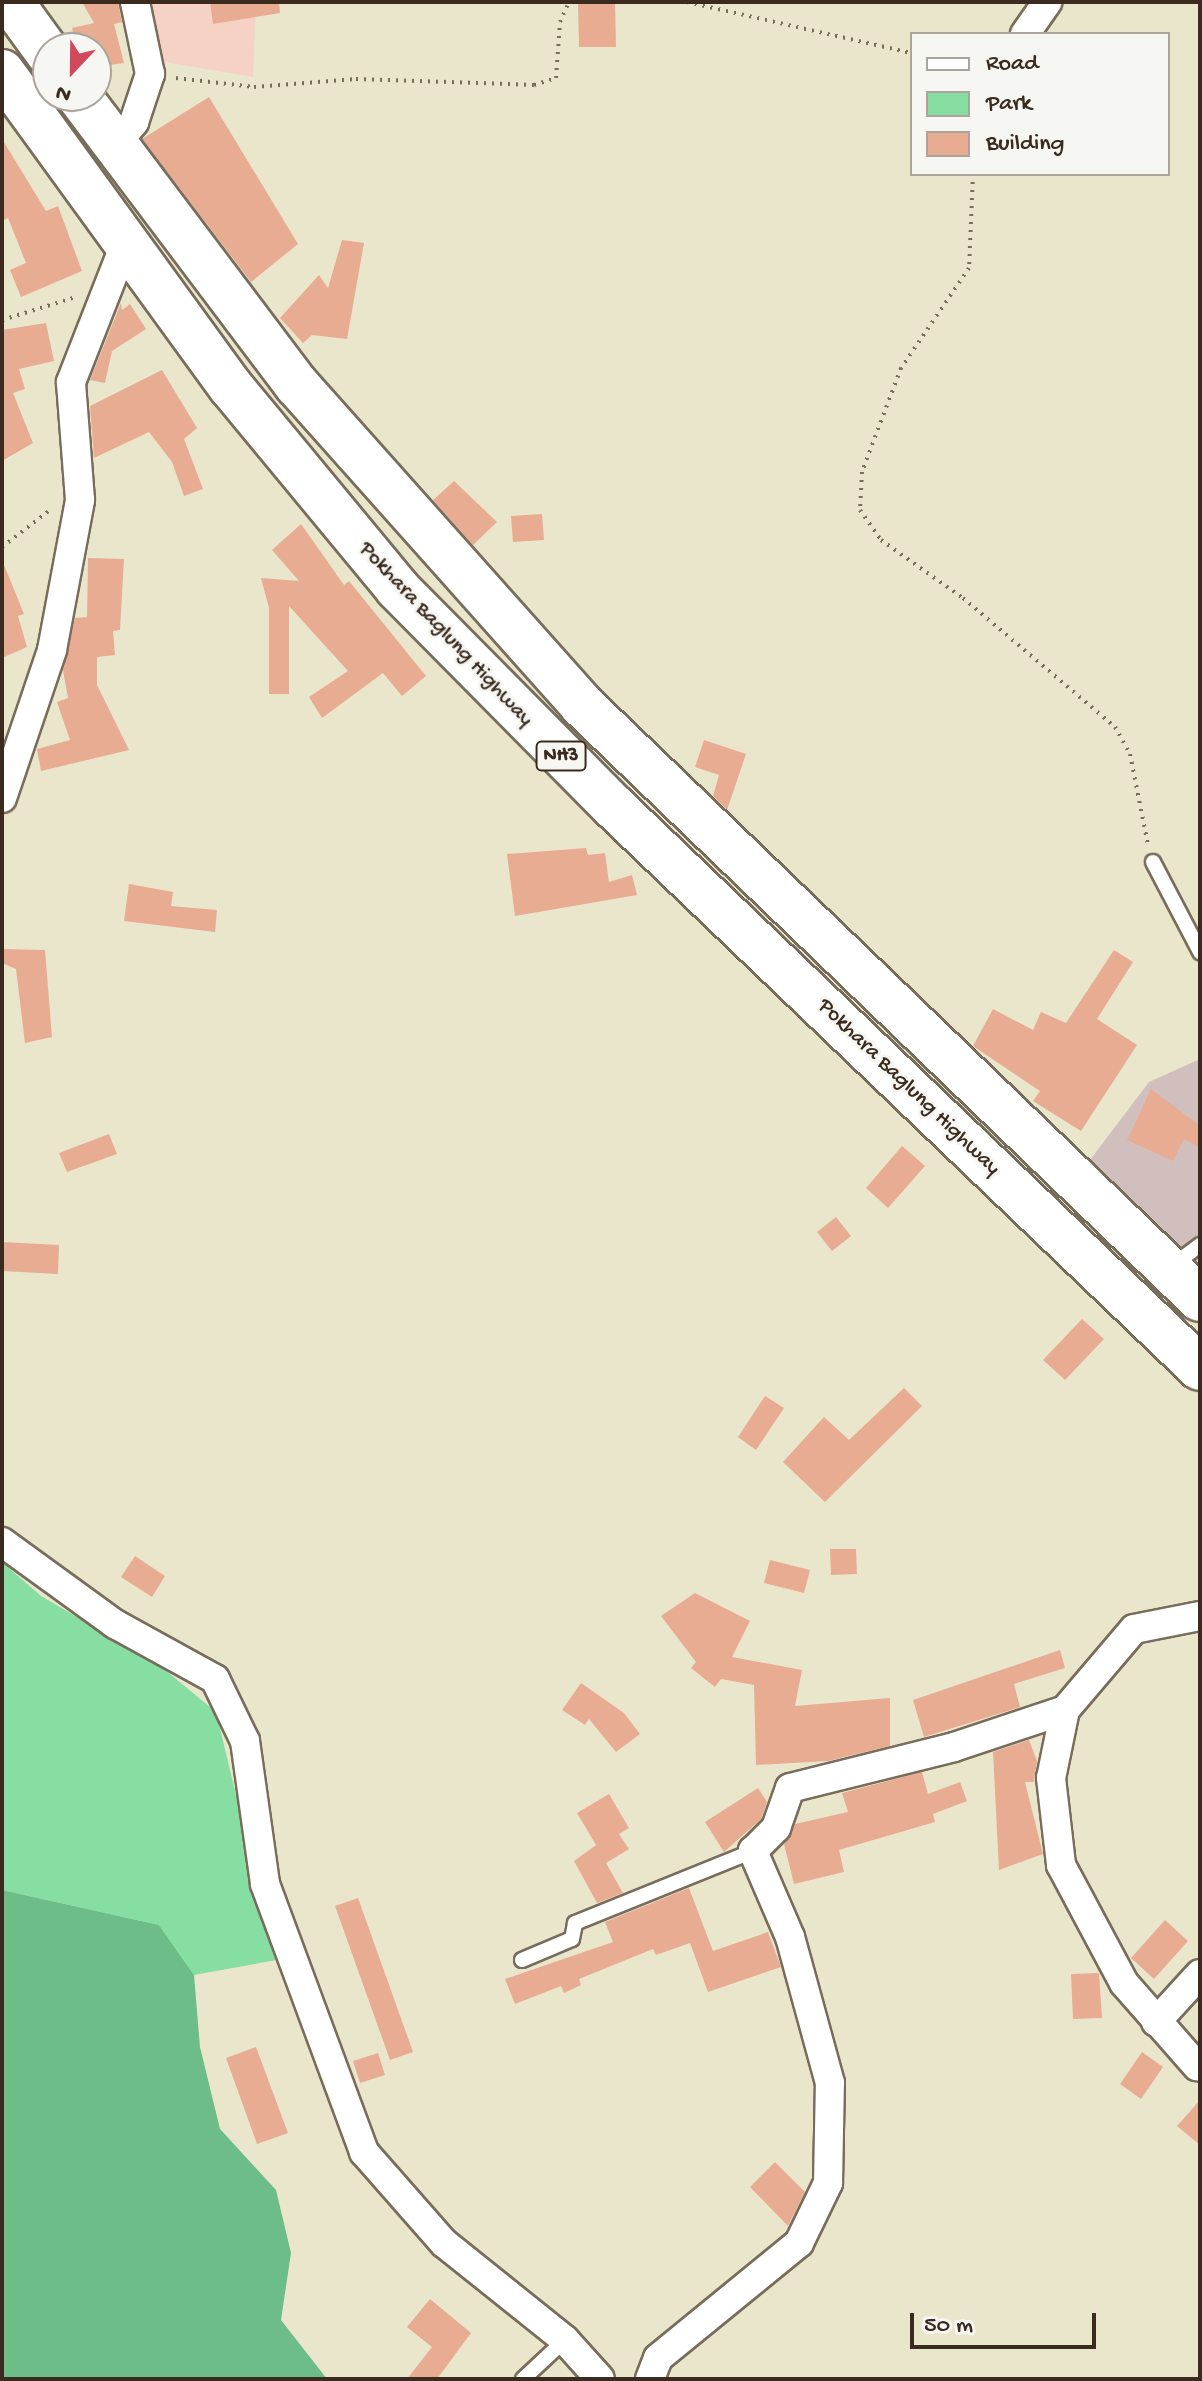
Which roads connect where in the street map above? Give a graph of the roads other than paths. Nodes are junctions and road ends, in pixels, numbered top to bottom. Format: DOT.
graph roads {
  1 [pos="11,2"];
  2 [pos="135,2"];
  3 [pos="1047,2"];
  4 [pos="33,32"];
  5 [pos="1026,32"];
  6 [pos="2,72"];
  7 [pos="91,112"];
  8 [pos="115,145"];
  9 [pos="126,242"];
  10 [pos="2,798"];
  11 [pos="1153,862"];
  12 [pos="1200,952"];
  13 [pos="1184,1257"];
  14 [pos="1200,1299"];
  15 [pos="1200,1368"];
  16 [pos="2,1542"];
  17 [pos="1200,1616"];
  18 [pos="1065,1710"];
  19 [pos="753,1851"];
  20 [pos="522,1960"];
  21 [pos="1200,1974"];
  22 [pos="1156,2022"];
  23 [pos="1197,2066"];
  24 [pos="565,2340"];
  25 [pos="523,2379"];
  26 [pos="600,2379"];
  27 [pos="650,2379"];
  1 -- 4 [label="highway"];
  2 -- 8 [label="street"];
  3 -- 5 [label="street"];
  6 -- 9 [label="highway, Pokhara Baglung Highway / NH3"];
  7 -- 8 [label="highway"];
  8 -- 13 [label="highway"];
  9 -- 10 [label="street"];
  9 -- 15 [label="highway, Pokhara Baglung Highway / NH3"];
  11 -- 12 [label="lane"];
  13 -- 14 [label="highway"];
  16 -- 24 [label="street"];
  17 -- 18 [label="street"];
  18 -- 19 [label="street"];
  18 -- 22 [label="street"];
  19 -- 20 [label="lane"];
  19 -- 27 [label="street"];
  21 -- 22 [label="street"];
  22 -- 23 [label="street"];
  24 -- 25 [label="lane"];
  24 -- 26 [label="street"];
}
